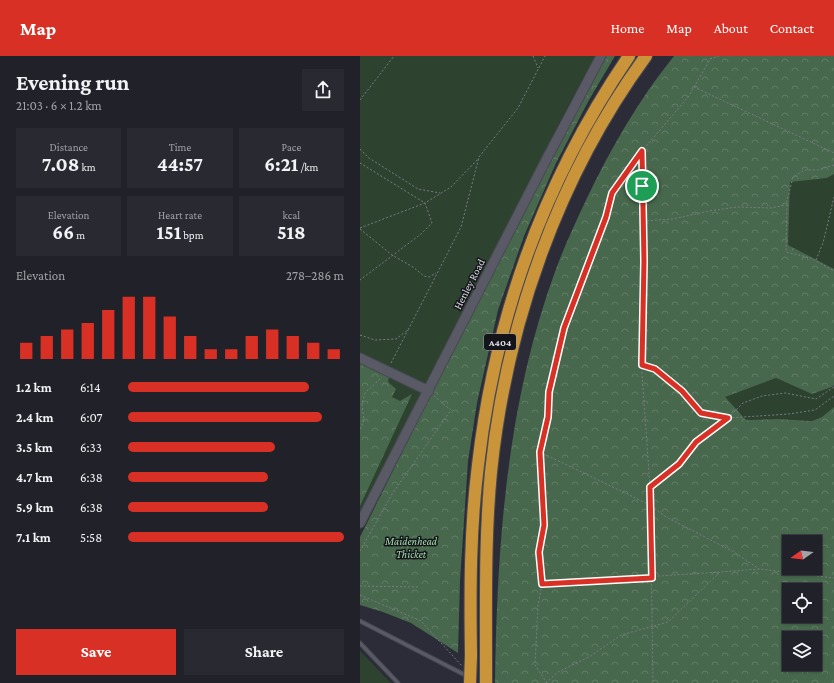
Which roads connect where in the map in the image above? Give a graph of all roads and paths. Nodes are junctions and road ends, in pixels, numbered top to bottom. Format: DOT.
graph roads {
  1 [pos="394,56"];
  2 [pos="533,56"];
  3 [pos="545,56"];
  4 [pos="601,56"];
  5 [pos="629,56"];
  6 [pos="712,56"];
  7 [pos="719,56"];
  8 [pos="646,57"];
  9 [pos="710,59"];
  10 [pos="538,69"];
  11 [pos="694,87"];
  12 [pos="360,100"];
  13 [pos="360,149"];
  14 [pos="642,151"];
  15 [pos="834,153"];
  16 [pos="479,157"];
  17 [pos="360,163"];
  18 [pos="834,165"];
  19 [pos="450,187"];
  20 [pos="834,197"];
  21 [pos="425,203"];
  22 [pos="786,205"];
  23 [pos="643,221"];
  24 [pos="360,228"];
  25 [pos="392,255"];
  26 [pos="816,261"];
  27 [pos="834,271"];
  28 [pos="437,273"];
  29 [pos="360,280"];
  30 [pos="408,330"];
  31 [pos="360,335"];
  32 [pos="360,358"];
  33 [pos="642,365"];
  34 [pos="388,371"];
  35 [pos="834,387"];
  36 [pos="429,391"];
  37 [pos="834,396"];
  38 [pos="361,404"];
  39 [pos="728,418"];
  40 [pos="360,429"];
  41 [pos="540,452"];
  42 [pos="650,487"];
  43 [pos="650,505"];
  44 [pos="360,523"];
  45 [pos="360,551"];
  46 [pos="760,570"];
  47 [pos="720,572"];
  48 [pos="652,578"];
  49 [pos="834,578"];
  50 [pos="542,584"];
  51 [pos="360,586"];
  52 [pos="420,587"];
  53 [pos="360,595"];
  54 [pos="360,621"];
  55 [pos="653,626"];
  56 [pos="360,643"];
  57 [pos="462,666"];
  58 [pos="472,681"];
  59 [pos="398,683"];
  60 [pos="486,683"];
  61 [pos="546,683"];
  62 [pos="653,683"];
  1 -- 12 [label="path"];
  2 -- 10 [label="path"];
  3 -- 10 [label="path"];
  4 -- 36 [label="street, Henley Road"];
  5 -- 58 [label="highway, A404, bridge"];
  6 -- 9 [label="path"];
  7 -- 9 [label="path"];
  8 -- 60 [label="highway, A404, bridge"];
  9 -- 11 [label="path"];
  10 -- 16 [label="path"];
  11 -- 14 [label="path"];
  11 -- 15 [label="path"];
  13 -- 19 [label="path"];
  14 -- 23 [label="path"];
  14 -- 41 [label="path"];
  16 -- 19 [label="path"];
  16 -- 28 [label="path"];
  17 -- 21 [label="path"];
  18 -- 22 [label="path"];
  19 -- 21 [label="path"];
  20 -- 26 [label="path"];
  21 -- 24 [label="path"];
  21 -- 25 [label="path"];
  22 -- 23 [label="path"];
  22 -- 26 [label="path"];
  23 -- 33 [label="path"];
  24 -- 25 [label="path"];
  25 -- 28 [label="path"];
  25 -- 29 [label="path"];
  26 -- 27 [label="path"];
  28 -- 30 [label="path"];
  30 -- 31 [label="path"];
  30 -- 34 [label="path"];
  32 -- 34 [label="street"];
  33 -- 39 [label="path"];
  33 -- 42 [label="path"];
  34 -- 36 [label="street"];
  34 -- 38 [label="path"];
  35 -- 39 [label="path"];
  36 -- 44 [label="street, Henley Road"];
  36 -- 45 [label="path"];
  37 -- 39 [label="path"];
  38 -- 40 [label="path"];
  39 -- 42 [label="path"];
  41 -- 43 [label="path"];
  41 -- 50 [label="path"];
  42 -- 43 [label="path"];
  43 -- 46 [label="path"];
  43 -- 48 [label="path"];
  46 -- 47 [label="path"];
  46 -- 49 [label="path"];
  47 -- 48 [label="path"];
  47 -- 55 [label="path"];
  48 -- 50 [label="path"];
  48 -- 55 [label="path"];
  50 -- 61 [label="path"];
  51 -- 52 [label="path"];
  53 -- 57 [label="path"];
  54 -- 58 [label="lane"];
  55 -- 61 [label="path"];
  55 -- 62 [label="path"];
  56 -- 59 [label="lane"];
}
